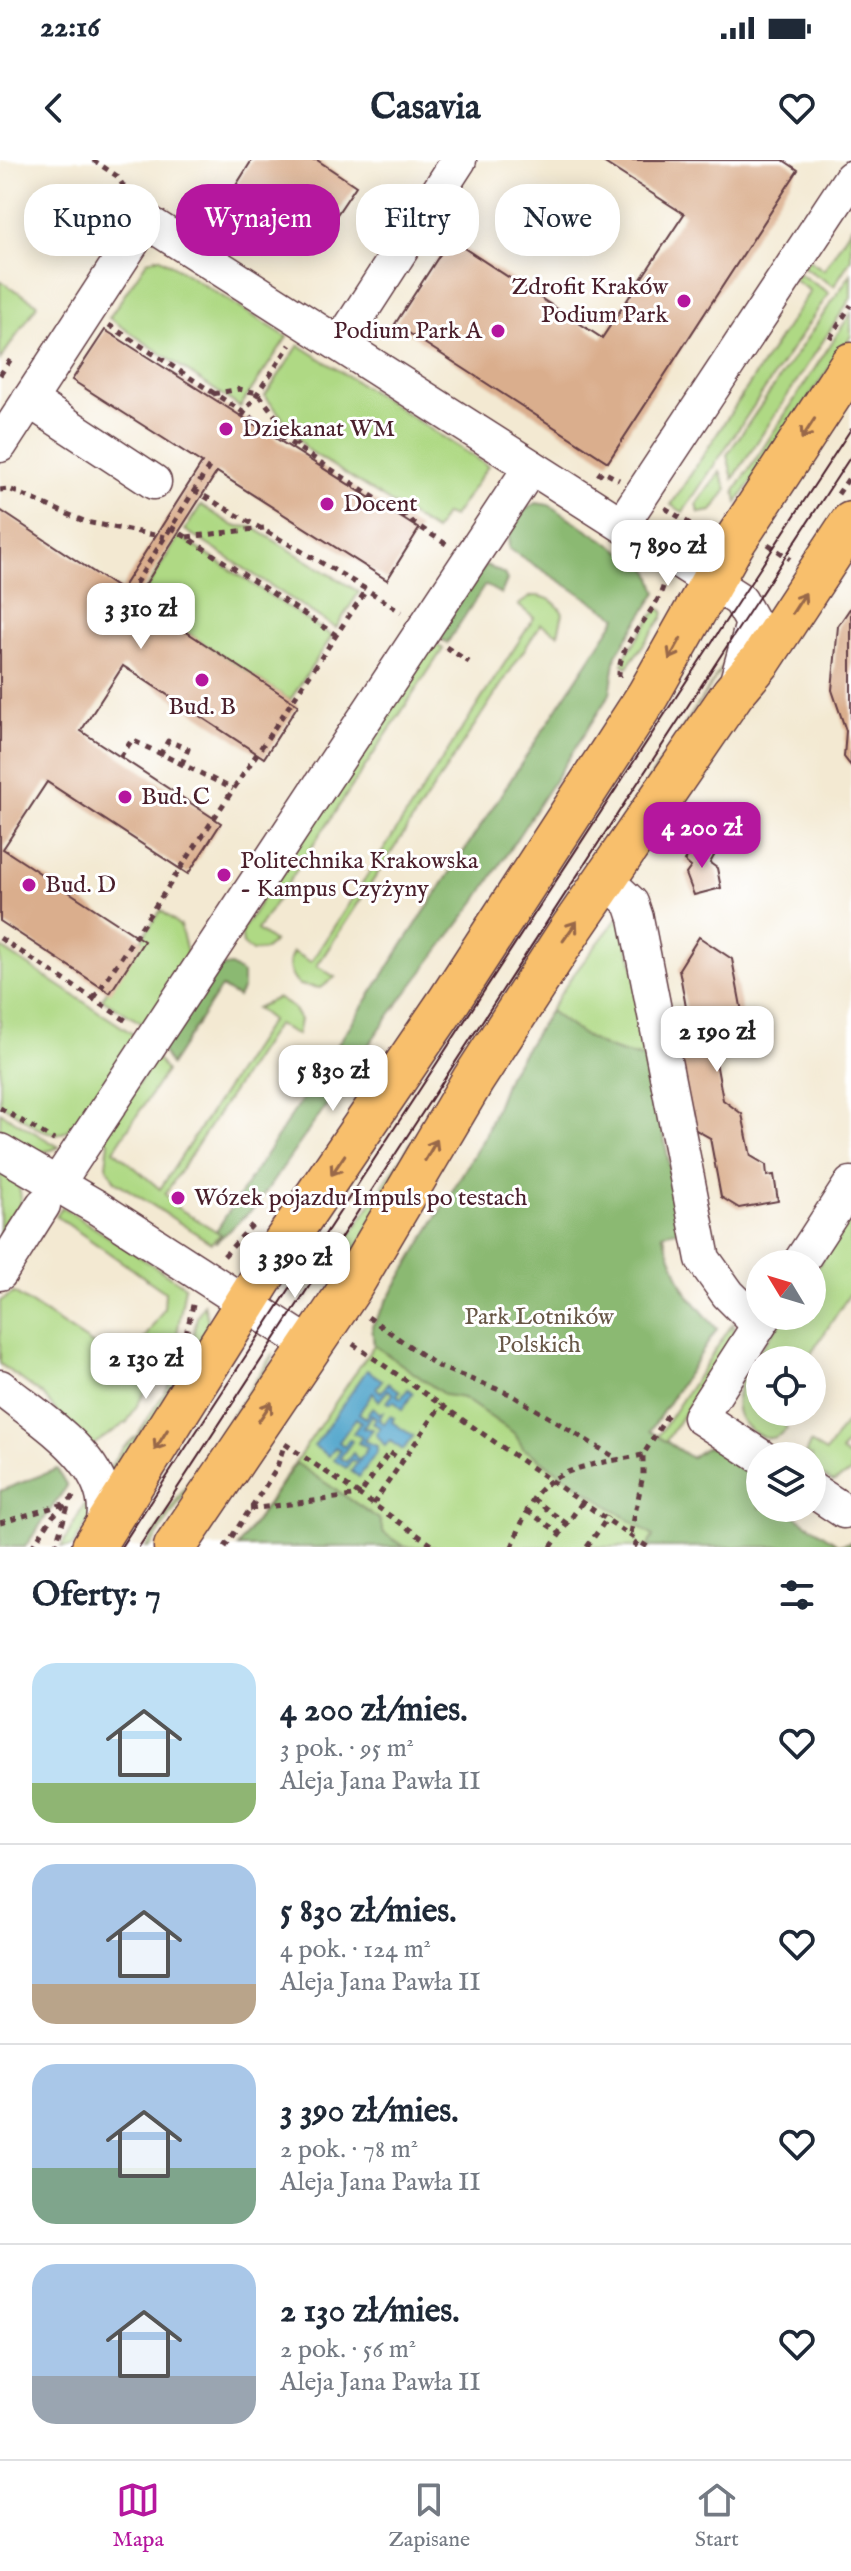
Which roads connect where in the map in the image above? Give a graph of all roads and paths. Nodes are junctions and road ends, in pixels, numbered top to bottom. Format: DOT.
graph roads {
  1 [pos="93,160"];
  2 [pos="459,160"];
  3 [pos="851,178"];
  4 [pos="122,184"];
  5 [pos="160,230"];
  6 [pos="123,256"];
  7 [pos="102,321"];
  8 [pos="295,337"];
  9 [pos="340,344"];
  10 [pos="11,359"];
  11 [pos="851,364"];
  12 [pos="0,375"];
  13 [pos="258,393"];
  14 [pos="213,394"];
  15 [pos="29,400"];
  16 [pos="243,415"];
  17 [pos="0,445"];
  18 [pos="301,450"];
  19 [pos="209,467"];
  20 [pos="531,467"];
  21 [pos="154,482"];
  22 [pos="0,490"];
  23 [pos="194,490"];
  24 [pos="675,514"];
  25 [pos="851,523"];
  26 [pos="622,524"];
  27 [pos="171,527"];
  28 [pos="264,528"];
  29 [pos="698,529"];
  30 [pos="165,537"];
  31 [pos="186,537"];
  32 [pos="447,544"];
  33 [pos="768,544"];
  34 [pos="792,560"];
  35 [pos="665,581"];
  36 [pos="712,581"];
  37 [pos="367,589"];
  38 [pos="129,594"];
  39 [pos="409,622"];
  40 [pos="336,635"];
  41 [pos="445,646"];
  42 [pos="469,662"];
  43 [pos="619,685"];
  44 [pos="733,693"];
  45 [pos="160,755"];
  46 [pos="120,757"];
  47 [pos="181,766"];
  48 [pos="233,789"];
  49 [pos="606,880"];
  50 [pos="0,938"];
  51 [pos="94,998"];
  52 [pos="146,1046"];
  53 [pos="0,1108"];
  54 [pos="59,1140"];
  55 [pos="0,1151"];
  56 [pos="851,1184"];
  57 [pos="50,1195"];
  58 [pos="808,1250"];
  59 [pos="0,1273"];
  60 [pos="247,1302"];
  61 [pos="746,1308"];
  62 [pos="366,1315"];
  63 [pos="756,1330"];
  64 [pos="352,1344"];
  65 [pos="310,1345"];
  66 [pos="0,1387"];
  67 [pos="442,1404"];
  68 [pos="655,1434"];
  69 [pos="285,1444"];
  70 [pos="746,1447"];
  71 [pos="643,1455"];
  72 [pos="619,1460"];
  73 [pos="403,1461"];
  74 [pos="552,1479"];
  75 [pos="360,1495"];
  76 [pos="533,1499"];
  77 [pos="826,1499"];
  78 [pos="583,1501"];
  79 [pos="69,1502"];
  80 [pos="373,1504"];
  81 [pos="527,1511"];
  82 [pos="844,1511"];
  83 [pos="608,1517"];
  84 [pos="0,1523"];
  85 [pos="567,1524"];
  86 [pos="560,1533"];
  87 [pos="631,1533"];
  88 [pos="97,1541"];
  89 [pos="638,1541"];
  90 [pos="32,1547"];
  91 [pos="55,1547"];
  92 [pos="175,1547"];
  93 [pos="225,1547"];
  94 [pos="435,1547"];
  95 [pos="512,1547"];
  96 [pos="551,1547"];
  97 [pos="587,1547"];
  98 [pos="634,1547"];
  99 [pos="648,1547"];
  1 -- 4 [label="path"];
  2 -- 9 [label="street"];
  3 -- 26 [label="street"];
  5 -- 9 [label="street"];
  6 -- 15 [label="street"];
  7 -- 14 [label="path"];
  8 -- 13 [label="path"];
  9 -- 20 [label="street"];
  10 -- 12 [label="path"];
  11 -- 36 [label="main road, one-way"];
  13 -- 14 [label="path"];
  13 -- 16 [label="path"];
  13 -- 18 [label="path"];
  14 -- 16 [label="path"];
  15 -- 17 [label="street"];
  15 -- 21 [label="street"];
  16 -- 18 [label="path"];
  18 -- 32 [label="path"];
  19 -- 23 [label="path"];
  20 -- 26 [label="street"];
  20 -- 52 [label="street"];
  22 -- 30 [label="path"];
  23 -- 27 [label="path"];
  23 -- 28 [label="path"];
  24 -- 29 [label="path"];
  44 -- 25 [label="main road, one-way"];
  26 -- 36 [label="street"];
  27 -- 30 [label="path"];
  27 -- 31 [label="path"];
  28 -- 31 [label="path"];
  28 -- 37 [label="path"];
  30 -- 38 [label="path"];
  31 -- 40 [label="path"];
  33 -- 34 [label="path"];
  35 -- 43 [label="path"];
  36 -- 44 [label="street"];
  36 -- 60 [label="main road, one-way"];
  37 -- 39 [label="path"];
  37 -- 40 [label="path"];
  40 -- 48 [label="path"];
  41 -- 42 [label="path"];
  44 -- 49 [label="main road"];
  45 -- 46 [label="path"];
  45 -- 47 [label="path"];
  45 -- 47 [label="path"];
  47 -- 48 [label="path"];
  48 -- 51 [label="path"];
  49 -- 61 [label="street"];
  65 -- 49 [label="main road, one-way"];
  50 -- 51 [label="path"];
  51 -- 52 [label="path"];
  52 -- 57 [label="street"];
  53 -- 54 [label="path"];
  55 -- 57 [label="street"];
  56 -- 58 [label="street"];
  57 -- 59 [label="street"];
  57 -- 60 [label="street"];
  60 -- 65 [label="street"];
  60 -- 88 [label="main road, one-way"];
  62 -- 72 [label="path"];
  63 -- 70 [label="street"];
  64 -- 67 [label="path"];
  92 -- 65 [label="main road, one-way"];
  66 -- 88 [label="street"];
  67 -- 73 [label="path"];
  67 -- 74 [label="path"];
  68 -- 71 [label="path"];
  69 -- 75 [label="path"];
  71 -- 72 [label="path"];
  71 -- 87 [label="path"];
  72 -- 74 [label="path"];
  73 -- 75 [label="path"];
  73 -- 80 [label="path"];
  74 -- 76 [label="path"];
  74 -- 78 [label="path"];
  75 -- 80 [label="path"];
  75 -- 93 [label="path"];
  76 -- 81 [label="path"];
  76 -- 85 [label="path"];
  77 -- 82 [label="street"];
  78 -- 83 [label="path"];
  78 -- 85 [label="path"];
  79 -- 84 [label="path"];
  79 -- 90 [label="path"];
  79 -- 91 [label="path"];
  80 -- 94 [label="path"];
  81 -- 86 [label="path"];
  81 -- 95 [label="path"];
  83 -- 87 [label="path"];
  83 -- 97 [label="path"];
  85 -- 86 [label="path"];
  86 -- 96 [label="path"];
  87 -- 89 [label="path"];
  89 -- 98 [label="path"];
  89 -- 99 [label="path"];
}
